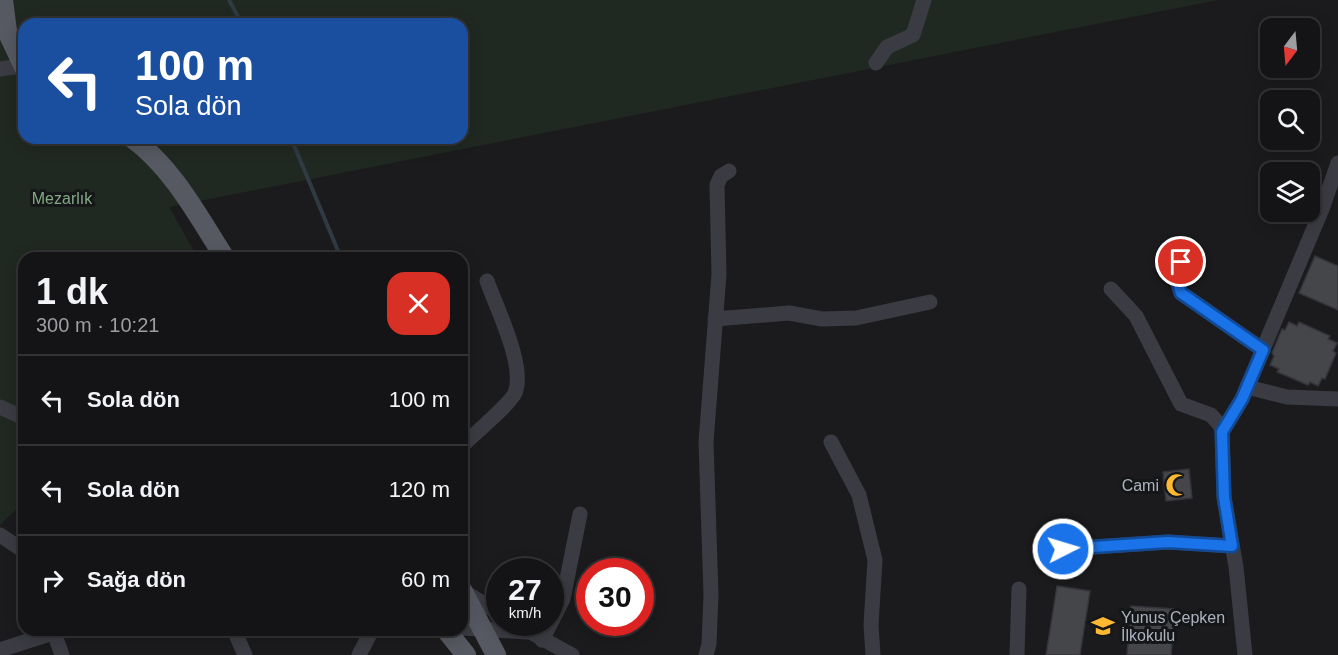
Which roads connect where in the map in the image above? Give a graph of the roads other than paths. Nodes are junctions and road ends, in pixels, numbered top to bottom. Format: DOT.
graph roads {
  1 [pos="3,0"];
  2 [pos="924,0"];
  3 [pos="18,56"];
  4 [pos="876,63"];
  5 [pos="18,67"];
  6 [pos="0,69"];
  7 [pos="140,144"];
  8 [pos="1338,163"];
  9 [pos="729,171"];
  10 [pos="221,252"];
  11 [pos="1181,262"];
  12 [pos="487,281"];
  13 [pos="1111,289"];
  14 [pos="930,302"];
  15 [pos="715,319"];
  16 [pos="1263,350"];
  17 [pos="1247,387"];
  18 [pos="1338,399"];
  19 [pos="0,407"];
  20 [pos="18,415"];
  21 [pos="1222,432"];
  22 [pos="468,440"];
  23 [pos="831,442"];
  24 [pos="580,514"];
  25 [pos="0,535"];
  26 [pos="1232,546"];
  27 [pos="18,547"];
  28 [pos="1063,549"];
  29 [pos="1019,589"];
  30 [pos="468,594"];
  31 [pos="468,601"];
  32 [pos="486,605"];
  33 [pos="468,629"];
  34 [pos="485,631"];
  35 [pos="41,636"];
  36 [pos="57,636"];
  37 [pos="237,636"];
  38 [pos="369,636"];
  39 [pos="451,636"];
  40 [pos="534,636"];
  41 [pos="542,640"];
  42 [pos="0,650"];
  43 [pos="62,655"];
  44 [pos="245,655"];
  45 [pos="358,655"];
  46 [pos="466,655"];
  47 [pos="496,655"];
  48 [pos="572,655"];
  49 [pos="705,655"];
  50 [pos="873,655"];
  51 [pos="1017,655"];
  52 [pos="1245,655"];
  1 -- 3 [label="main road"];
  2 -- 4 [label="street"];
  5 -- 6 [label="street"];
  7 -- 10 [label="main road"];
  8 -- 16 [label="street"];
  9 -- 15 [label="street"];
  11 -- 16 [label="street"];
  12 -- 22 [label="street"];
  13 -- 21 [label="street"];
  14 -- 15 [label="street"];
  15 -- 49 [label="street"];
  16 -- 17 [label="street"];
  17 -- 18 [label="street"];
  17 -- 21 [label="street"];
  19 -- 20 [label="street"];
  21 -- 26 [label="street"];
  23 -- 50 [label="street"];
  24 -- 41 [label="street"];
  25 -- 27 [label="street"];
  26 -- 28 [label="street"];
  26 -- 52 [label="street"];
  29 -- 51 [label="street"];
  30 -- 32 [label="street"];
  31 -- 34 [label="main road"];
  33 -- 34 [label="street"];
  34 -- 47 [label="main road"];
  35 -- 42 [label="street"];
  36 -- 43 [label="street"];
  37 -- 44 [label="street"];
  38 -- 45 [label="street"];
  39 -- 46 [label="main road"];
  40 -- 41 [label="street"];
  41 -- 48 [label="street"];
}
